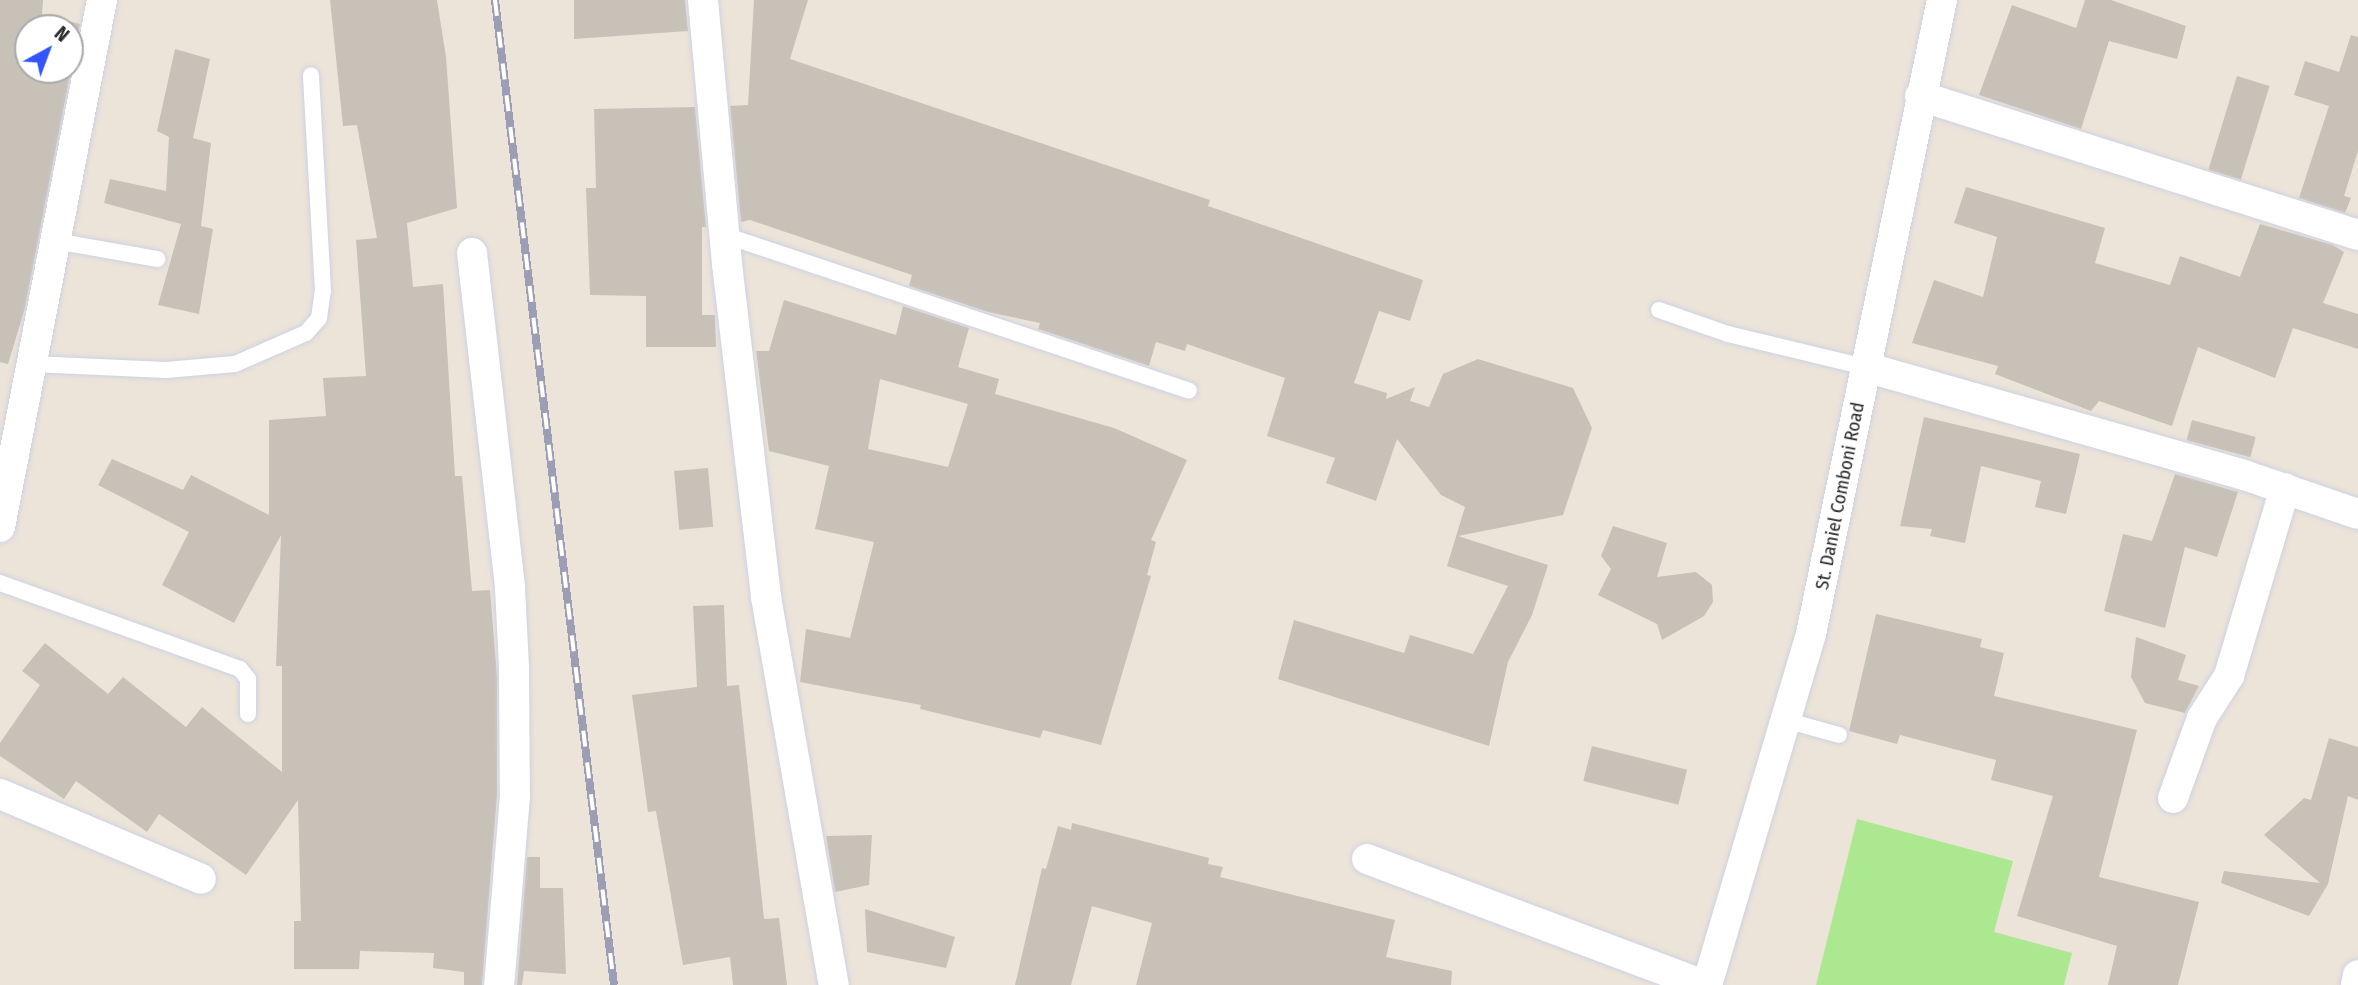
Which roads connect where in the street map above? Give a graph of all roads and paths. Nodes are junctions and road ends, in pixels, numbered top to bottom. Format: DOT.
graph roads {
  1 [pos="102,0"];
  2 [pos="703,0"];
  3 [pos="1942,0"];
  4 [pos="311,75"];
  5 [pos="1920,96"];
  6 [pos="2358,235"];
  7 [pos="727,236"];
  8 [pos="55,241"];
  9 [pos="472,253"];
  10 [pos="157,260"];
  11 [pos="1660,310"];
  12 [pos="32,364"];
  13 [pos="1865,367"];
  14 [pos="1189,391"];
  15 [pos="2285,488"];
  16 [pos="2358,514"];
  17 [pos="0,527"];
  18 [pos="0,583"];
  19 [pos="248,714"];
  20 [pos="1785,720"];
  21 [pos="1839,735"];
  22 [pos="0,794"];
  23 [pos="2173,798"];
  24 [pos="1367,859"];
  25 [pos="201,879"];
  26 [pos="2358,975"];
  27 [pos="499,985"];
  28 [pos="834,985"];
  29 [pos="1706,985"];
  30 [pos="2356,985"];
  1 -- 8 [label="street"];
  2 -- 7 [label="street"];
  3 -- 5 [label="street, St. Daniel Comboni Road"];
  4 -- 12 [label="lane"];
  5 -- 6 [label="street"];
  5 -- 13 [label="street, St. Daniel Comboni Road"];
  7 -- 14 [label="lane"];
  7 -- 28 [label="street"];
  8 -- 10 [label="lane"];
  8 -- 12 [label="street"];
  9 -- 27 [label="street"];
  11 -- 13 [label="lane"];
  12 -- 17 [label="street"];
  13 -- 15 [label="street"];
  13 -- 20 [label="street, St. Daniel Comboni Road"];
  15 -- 16 [label="street"];
  15 -- 23 [label="street"];
  18 -- 19 [label="lane"];
  20 -- 21 [label="lane"];
  20 -- 29 [label="street, St. Daniel Comboni Road"];
  22 -- 25 [label="street"];
  24 -- 29 [label="street"];
  26 -- 30 [label="street"];
}
